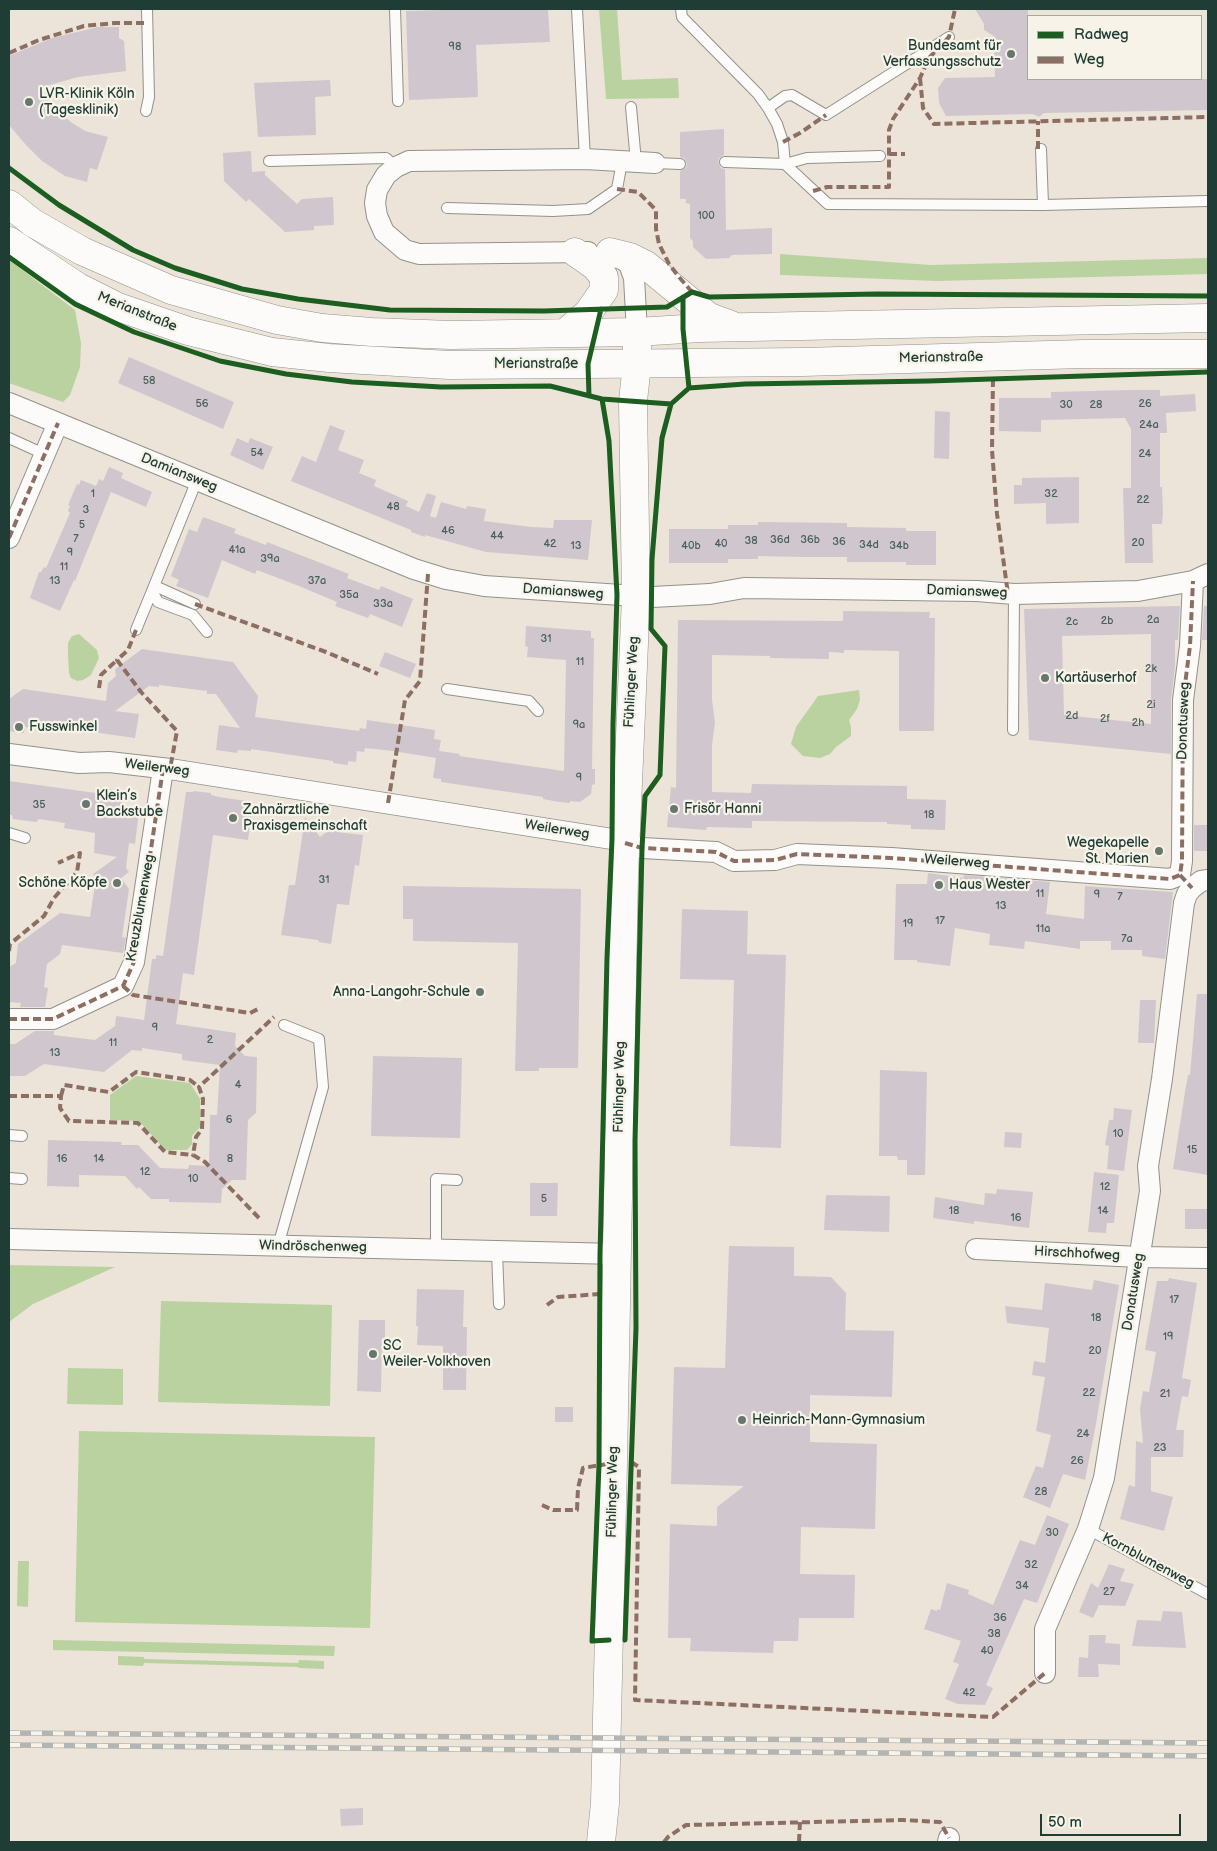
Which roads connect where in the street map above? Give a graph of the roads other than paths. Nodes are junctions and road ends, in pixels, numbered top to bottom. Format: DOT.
graph roads {
  1 [pos="147,9"];
  2 [pos="395,9"];
  3 [pos="577,9"];
  4 [pos="681,9"];
  5 [pos="949,37"];
  6 [pos="398,101"];
  7 [pos="631,107"];
  8 [pos="768,108"];
  9 [pos="146,111"];
  10 [pos="1041,149"];
  11 [pos="880,156"];
  12 [pos="585,158"];
  13 [pos="269,161"];
  14 [pos="637,162"];
  15 [pos="724,162"];
  16 [pos="680,164"];
  17 [pos="785,164"];
  18 [pos="396,167"];
  19 [pos="1208,201"];
  20 [pos="9,204"];
  21 [pos="1043,205"];
  22 [pos="447,208"];
  23 [pos="9,241"];
  24 [pos="575,252"];
  25 [pos="610,252"];
  26 [pos="1208,318"];
  27 [pos="739,327"];
  28 [pos="637,332"];
  29 [pos="564,333"];
  30 [pos="1208,354"];
  31 [pos="637,364"];
  32 [pos="9,403"];
  33 [pos="58,423"];
  34 [pos="9,438"];
  35 [pos="44,454"];
  36 [pos="198,480"];
  37 [pos="9,538"];
  38 [pos="1200,578"];
  39 [pos="153,588"];
  40 [pos="1014,594"];
  41 [pos="636,597"];
  42 [pos="195,604"];
  43 [pos="136,630"];
  44 [pos="207,632"];
  45 [pos="448,689"];
  46 [pos="538,711"];
  47 [pos="1013,730"];
  48 [pos="9,754"];
  49 [pos="163,768"];
  50 [pos="9,833"];
  51 [pos="25,838"];
  52 [pos="625,843"];
  53 [pos="1182,861"];
  54 [pos="1208,880"];
  55 [pos="9,1019"];
  56 [pos="284,1025"];
  57 [pos="9,1135"];
  58 [pos="22,1136"];
  59 [pos="9,1178"];
  60 [pos="22,1179"];
  61 [pos="457,1180"];
  62 [pos="9,1240"];
  63 [pos="278,1246"];
  64 [pos="976,1249"];
  65 [pos="436,1250"];
  66 [pos="497,1252"];
  67 [pos="617,1254"];
  68 [pos="1139,1257"];
  69 [pos="1208,1258"];
  70 [pos="499,1304"];
  71 [pos="1088,1529"];
  72 [pos="1208,1594"];
  73 [pos="1045,1673"];
  74 [pos="601,1842"];
  1 -- 9 [label="lane"];
  2 -- 6 [label="lane"];
  3 -- 12 [label="lane"];
  4 -- 8 [label="lane"];
  5 -- 8 [label="lane"];
  7 -- 14 [label="lane"];
  8 -- 17 [label="lane"];
  10 -- 21 [label="lane"];
  11 -- 17 [label="lane"];
  12 -- 14 [label="street"];
  12 -- 18 [label="street"];
  13 -- 18 [label="lane"];
  14 -- 16 [label="lane"];
  14 -- 22 [label="lane"];
  15 -- 17 [label="lane"];
  17 -- 21 [label="lane"];
  18 -- 24 [label="street"];
  19 -- 21 [label="lane"];
  20 -- 29 [label="street"];
  23 -- 31 [label="street, Merianstraße"];
  24 -- 25 [label="street"];
  24 -- 29 [label="street"];
  25 -- 27 [label="street"];
  25 -- 28 [label="street"];
  26 -- 27 [label="street"];
  27 -- 28 [label="street"];
  28 -- 29 [label="street"];
  28 -- 31 [label="street, Fühlinger Weg"];
  30 -- 31 [label="street, Merianstraße"];
  31 -- 41 [label="street, Fühlinger Weg"];
  32 -- 33 [label="street, Damiansweg"];
  33 -- 35 [label="street"];
  33 -- 36 [label="street, Damiansweg"];
  34 -- 35 [label="lane"];
  35 -- 37 [label="street"];
  36 -- 39 [label="lane"];
  36 -- 41 [label="street, Damiansweg"];
  38 -- 40 [label="street, Damiansweg"];
  38 -- 53 [label="street, Donatusweg"];
  39 -- 42 [label="lane"];
  39 -- 43 [label="lane"];
  39 -- 44 [label="lane"];
  40 -- 41 [label="street, Damiansweg"];
  40 -- 47 [label="lane"];
  41 -- 52 [label="street, Fühlinger Weg"];
  45 -- 46 [label="lane"];
  48 -- 49 [label="street, Weilerweg"];
  49 -- 52 [label="street, Weilerweg"];
  49 -- 55 [label="street, Kreuzblumenweg"];
  50 -- 51 [label="lane"];
  52 -- 53 [label="street, Weilerweg"];
  52 -- 67 [label="street, Fühlinger Weg"];
  54 -- 68 [label="street, Donatusweg"];
  56 -- 63 [label="lane"];
  57 -- 58 [label="lane"];
  59 -- 60 [label="lane"];
  61 -- 65 [label="lane"];
  62 -- 63 [label="street, Windröschenweg"];
  63 -- 65 [label="street, Windröschenweg"];
  64 -- 68 [label="street, Hirschhofweg"];
  65 -- 66 [label="street, Windröschenweg"];
  66 -- 67 [label="street, Windröschenweg"];
  66 -- 70 [label="lane"];
  67 -- 74 [label="street, Fühlinger Weg"];
  68 -- 69 [label="street, Hirschhofweg"];
  68 -- 71 [label="street, Donatusweg"];
  71 -- 72 [label="lane, Kornblumenweg"];
  71 -- 73 [label="street, Donatusweg"];
}
